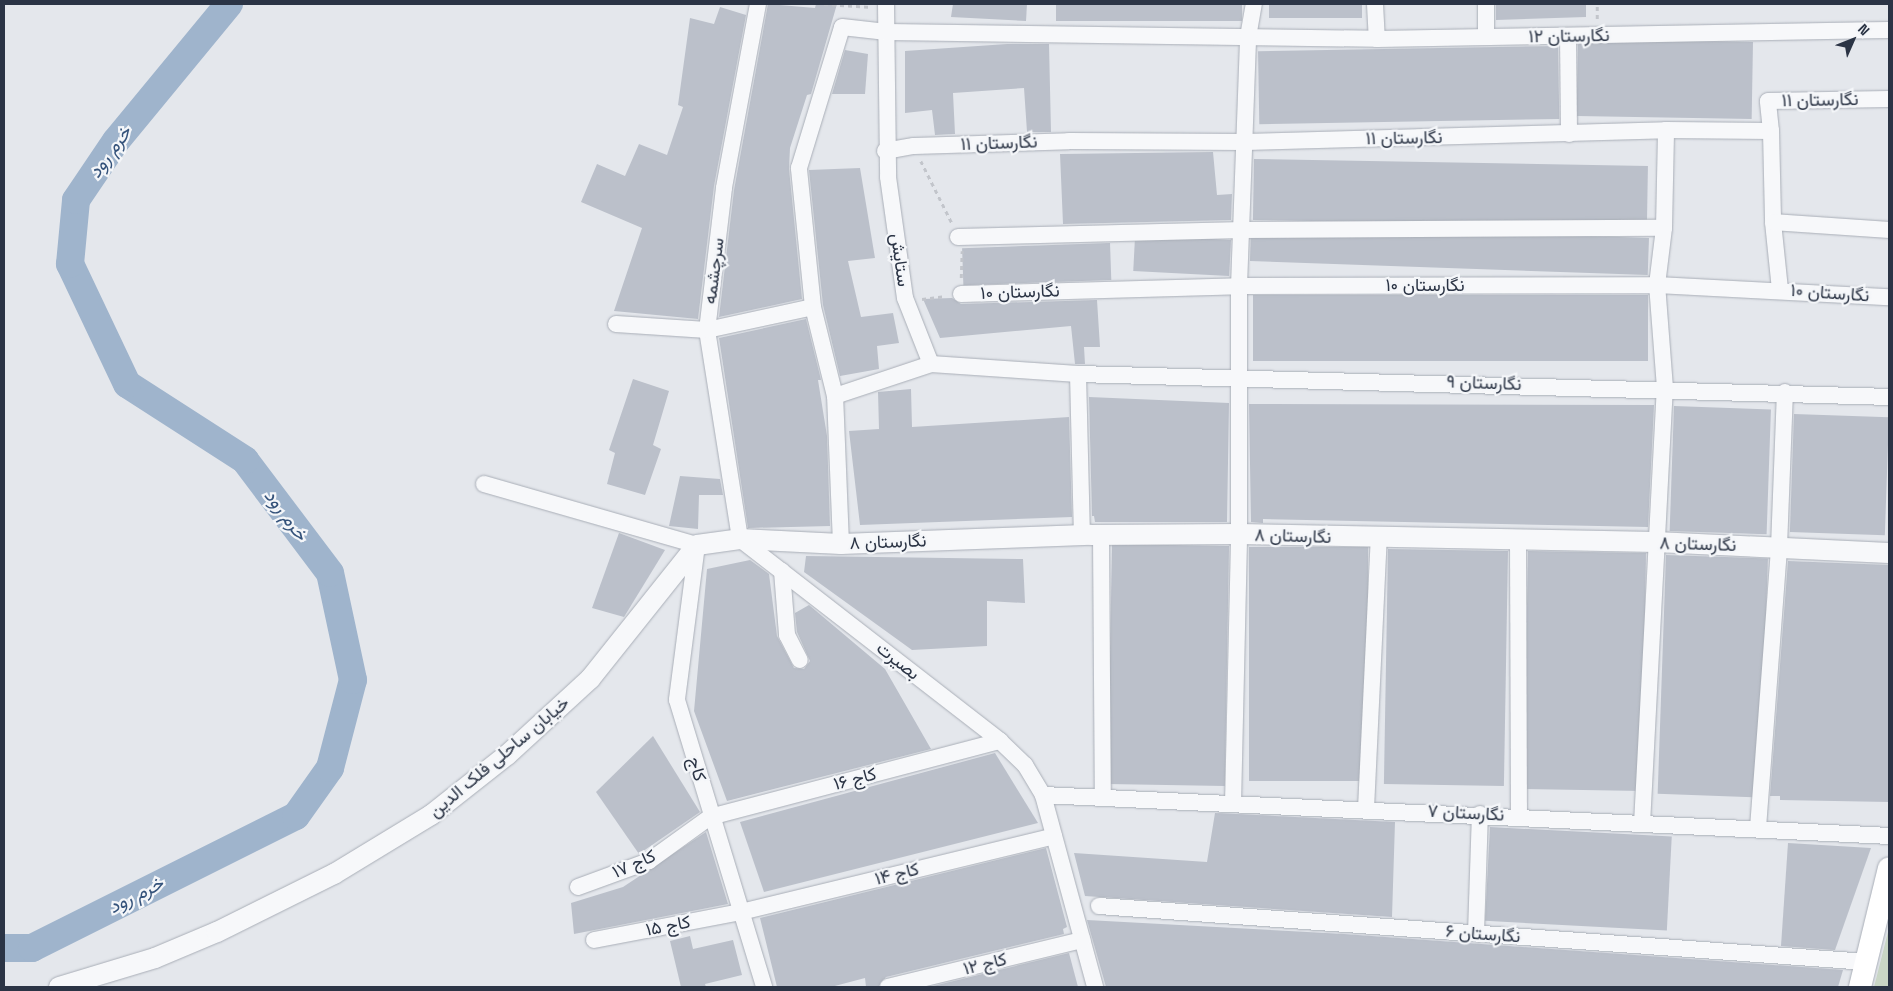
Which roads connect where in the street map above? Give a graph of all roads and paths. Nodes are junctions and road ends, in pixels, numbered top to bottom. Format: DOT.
graph roads {
  1 [pos="758,4"];
  2 [pos="824,4"];
  3 [pos="1254,4"];
  4 [pos="1375,4"];
  5 [pos="1486,4"];
  6 [pos="886,6"];
  7 [pos="1889,30"];
  8 [pos="886,32"];
  9 [pos="1568,36"];
  10 [pos="1248,37"];
  11 [pos="1486,37"];
  12 [pos="1377,39"];
  13 [pos="1889,99"];
  14 [pos="1666,130"];
  15 [pos="1771,131"];
  16 [pos="1569,134"];
  17 [pos="1246,142"];
  18 [pos="885,150"];
  19 [pos="1773,222"];
  20 [pos="1664,228"];
  21 [pos="1243,230"];
  22 [pos="1889,230"];
  23 [pos="958,237"];
  24 [pos="1658,285"];
  25 [pos="1239,286"];
  26 [pos="1780,290"];
  27 [pos="961,294"];
  28 [pos="1889,297"];
  29 [pos="813,307"];
  30 [pos="616,324"];
  31 [pos="707,330"];
  32 [pos="931,364"];
  33 [pos="1078,374"];
  34 [pos="1240,376"];
  35 [pos="1665,388"];
  36 [pos="1785,392"];
  37 [pos="835,396"];
  38 [pos="1889,397"];
  39 [pos="484,484"];
  40 [pos="1239,534"];
  41 [pos="1092,535"];
  42 [pos="1380,538"];
  43 [pos="740,539"];
  44 [pos="1518,541"];
  45 [pos="1656,542"];
  46 [pos="841,544"];
  47 [pos="697,545"];
  48 [pos="1779,547"];
  49 [pos="1889,553"];
  50 [pos="782,571"];
  51 [pos="800,660"];
  52 [pos="1000,741"];
  53 [pos="1043,794"];
  54 [pos="1103,798"];
  55 [pos="1233,804"];
  56 [pos="1366,809"];
  57 [pos="1480,814"];
  58 [pos="1518,816"];
  59 [pos="710,817"];
  60 [pos="1642,824"];
  61 [pos="1758,828"];
  62 [pos="1054,836"];
  63 [pos="1889,836"];
  64 [pos="1889,868"];
  65 [pos="578,887"];
  66 [pos="1099,906"];
  67 [pos="741,912"];
  68 [pos="1476,933"];
  69 [pos="594,940"];
  70 [pos="1082,940"];
  71 [pos="1867,962"];
  72 [pos="59,987"];
  73 [pos="764,987"];
  74 [pos="888,987"];
  75 [pos="1095,987"];
  76 [pos="1860,987"];
  1 -- 31 [label="street, سرچشمه"];
  2 -- 6 [label="path"];
  3 -- 10 [label="street"];
  4 -- 12 [label="street"];
  5 -- 11 [label="street"];
  6 -- 8 [label="street, ستایش"];
  7 -- 9 [label="street, نگارستان ۱۲"];
  8 -- 10 [label="street, نگارستان ۱۲"];
  8 -- 18 [label="street, ستایش"];
  8 -- 29 [label="street, نگارستان ۱۲"];
  9 -- 11 [label="street, نگارستان ۱۲"];
  9 -- 16 [label="street"];
  10 -- 12 [label="street, نگارستان ۱۲"];
  10 -- 17 [label="street"];
  11 -- 12 [label="street, نگارستان ۱۲"];
  13 -- 15 [label="street, نگارستان ۱۱"];
  14 -- 15 [label="street, نگارستان ۱۱"];
  14 -- 16 [label="street, نگارستان ۱۱"];
  14 -- 20 [label="street"];
  15 -- 19 [label="street"];
  16 -- 17 [label="street, نگارستان ۱۱"];
  17 -- 18 [label="street, نگارستان ۱۱"];
  17 -- 21 [label="street"];
  18 -- 32 [label="street, ستایش"];
  19 -- 22 [label="street"];
  19 -- 26 [label="street"];
  20 -- 21 [label="street"];
  20 -- 24 [label="street"];
  21 -- 23 [label="street"];
  21 -- 25 [label="street"];
  24 -- 25 [label="street, نگارستان ۱۰"];
  24 -- 26 [label="street, نگارستان ۱۰"];
  24 -- 35 [label="street"];
  25 -- 27 [label="street, نگارستان ۱۰"];
  25 -- 34 [label="street"];
  26 -- 28 [label="street, نگارستان ۱۰"];
  29 -- 31 [label="street"];
  29 -- 37 [label="street"];
  30 -- 31 [label="street"];
  31 -- 43 [label="street, سرچشمه"];
  32 -- 33 [label="street"];
  32 -- 37 [label="street"];
  33 -- 34 [label="street, نگارستان ۹"];
  33 -- 41 [label="street"];
  34 -- 35 [label="street, نگارستان ۹"];
  34 -- 40 [label="street"];
  35 -- 36 [label="street, نگارستان ۹"];
  35 -- 45 [label="street"];
  36 -- 38 [label="street, نگارستان ۹"];
  36 -- 48 [label="street"];
  37 -- 46 [label="street"];
  39 -- 47 [label="street"];
  40 -- 41 [label="street, نگارستان ۸"];
  40 -- 42 [label="street, نگارستان ۸"];
  40 -- 55 [label="street"];
  41 -- 46 [label="street, نگارستان ۸"];
  41 -- 54 [label="street"];
  42 -- 44 [label="street, نگارستان ۸"];
  42 -- 56 [label="street"];
  43 -- 46 [label="street, نگارستان ۸"];
  43 -- 47 [label="street, نگارستان ۸"];
  43 -- 50 [label="street, بصیرت"];
  44 -- 45 [label="street, نگارستان ۸"];
  44 -- 58 [label="street"];
  45 -- 48 [label="street, نگارستان ۸"];
  45 -- 60 [label="street"];
  47 -- 59 [label="street, کاج"];
  47 -- 72 [label="street, خیابان ساحلی فلک الدین"];
  48 -- 49 [label="street, نگارستان ۸"];
  48 -- 61 [label="street"];
  50 -- 51 [label="street"];
  50 -- 52 [label="street, بصیرت"];
  52 -- 53 [label="street, بصیرت"];
  52 -- 59 [label="street, کاج ۱۶"];
  53 -- 54 [label="street, نگارستان ۷"];
  53 -- 62 [label="street, بصیرت"];
  54 -- 55 [label="street, نگارستان ۷"];
  55 -- 56 [label="street, نگارستان ۷"];
  56 -- 57 [label="street, نگارستان ۷"];
  57 -- 58 [label="street, نگارستان ۷"];
  57 -- 68 [label="street"];
  58 -- 60 [label="street, نگارستان ۷"];
  59 -- 65 [label="street, کاج ۱۷"];
  59 -- 67 [label="street, کاج"];
  60 -- 61 [label="street, نگارستان ۷"];
  61 -- 63 [label="street, نگارستان ۷"];
  62 -- 67 [label="street, کاج ۱۴"];
  62 -- 70 [label="street, بصیرت"];
  64 -- 71 [label="main road"];
  66 -- 68 [label="street, نگارستان ۶"];
  67 -- 69 [label="street, کاج ۱۵"];
  67 -- 73 [label="street, کاج"];
  68 -- 71 [label="street, نگارستان ۶"];
  70 -- 74 [label="street, کاج ۱۲"];
  70 -- 75 [label="street, بصیرت"];
  71 -- 76 [label="main road"];
}
